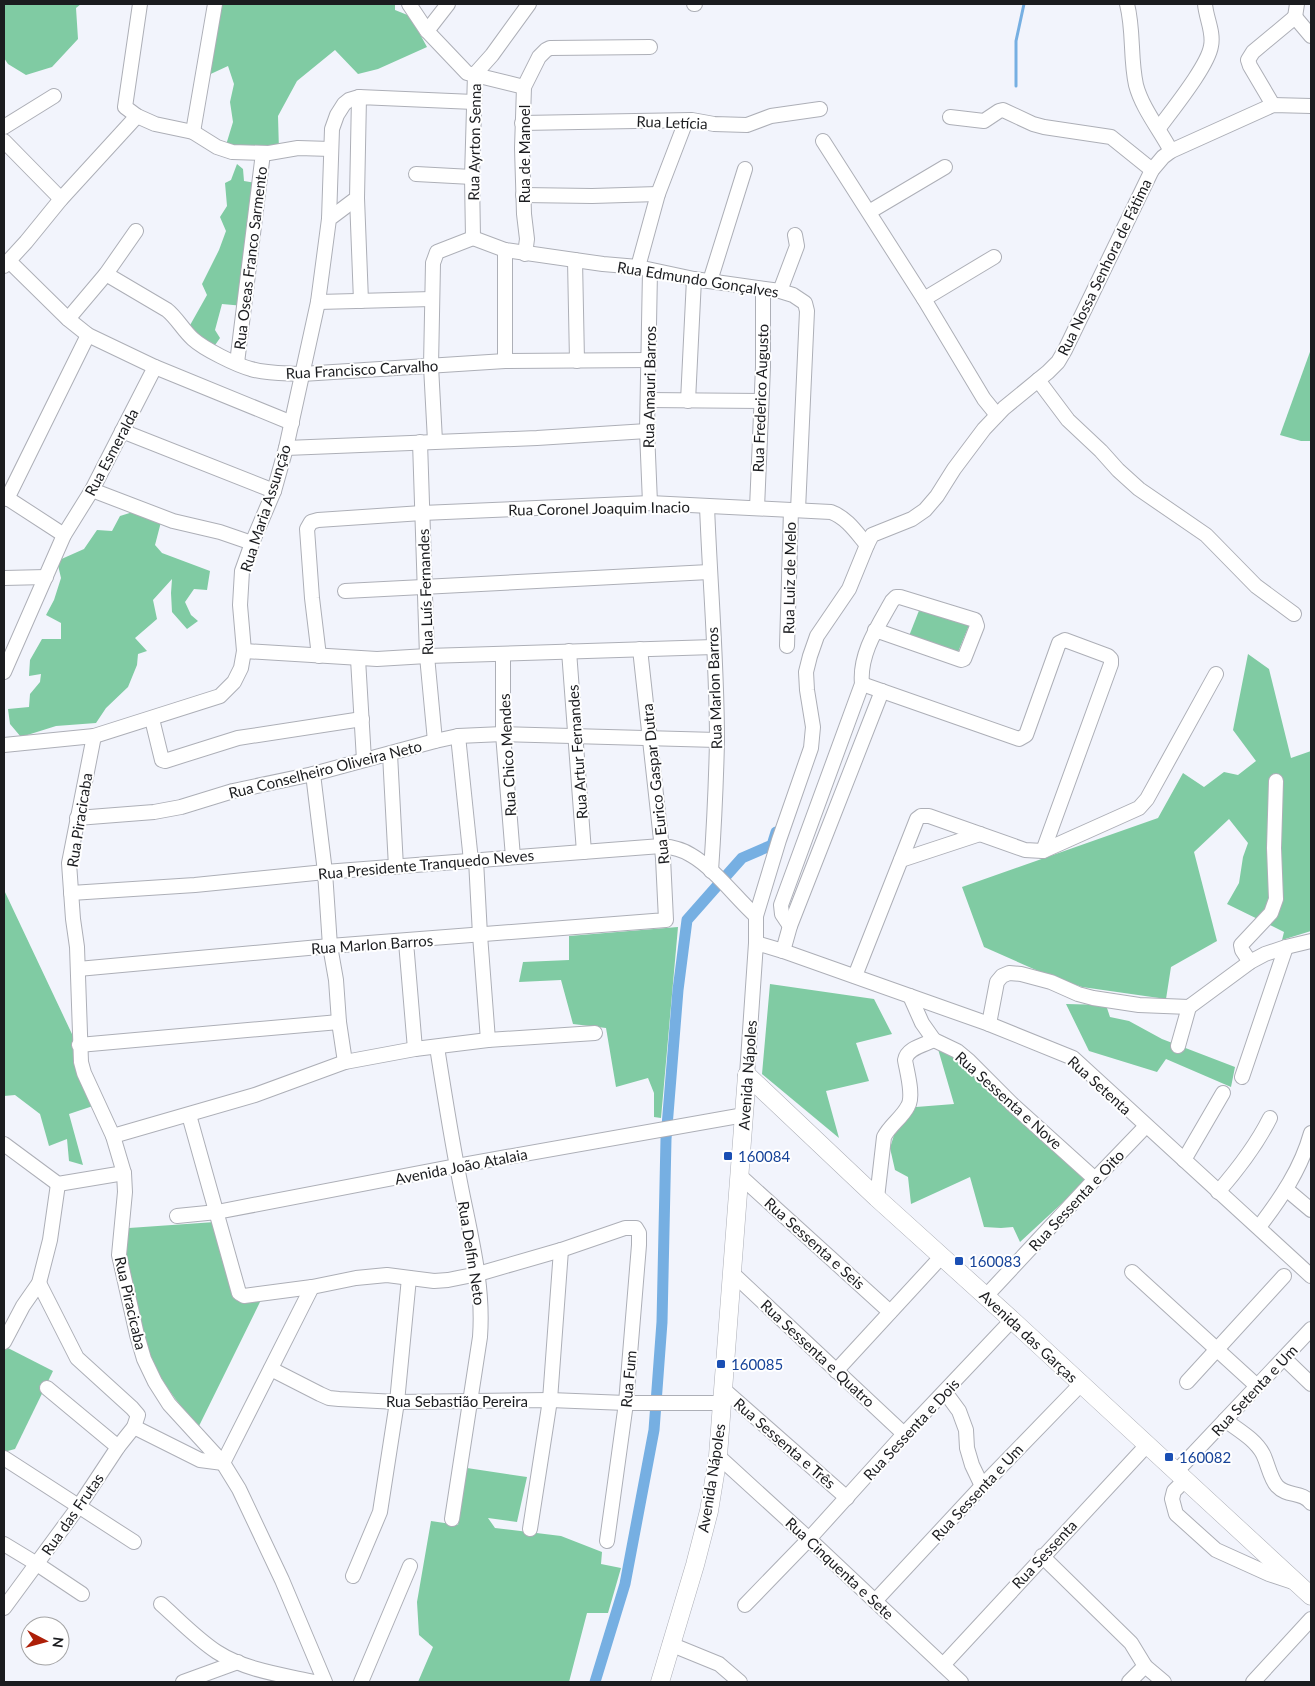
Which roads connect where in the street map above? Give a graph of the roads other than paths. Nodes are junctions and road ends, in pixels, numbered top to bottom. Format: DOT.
graph roads {
  1 [pos="140,4"];
  2 [pos="215,4"];
  3 [pos="409,4"];
  4 [pos="448,4"];
  5 [pos="529,4"];
  6 [pos="1127,4"];
  7 [pos="1205,4"];
  8 [pos="1296,11"];
  9 [pos="427,32"];
  10 [pos="1311,36"];
  11 [pos="650,47"];
  12 [pos="475,74"];
  13 [pos="524,87"];
  14 [pos="54,96"];
  15 [pos="359,97"];
  16 [pos="474,102"];
  17 [pos="1273,106"];
  18 [pos="1311,106"];
  19 [pos="820,109"];
  20 [pos="137,116"];
  21 [pos="950,117"];
  22 [pos="686,121"];
  23 [pos="522,123"];
  24 [pos="4,127"];
  25 [pos="1159,128"];
  26 [pos="193,132"];
  27 [pos="4,141"];
  28 [pos="823,141"];
  29 [pos="331,149"];
  30 [pos="1172,150"];
  31 [pos="263,153"];
  32 [pos="946,167"];
  33 [pos="745,169"];
  34 [pos="1152,170"];
  35 [pos="416,174"];
  36 [pos="472,177"];
  37 [pos="658,194"];
  38 [pos="523,195"];
  39 [pos="357,198"];
  40 [pos="62,199"];
  41 [pos="869,212"];
  42 [pos="329,220"];
  43 [pos="136,231"];
  44 [pos="796,235"];
  45 [pos="473,238"];
  46 [pos="504,250"];
  47 [pos="526,254"];
  48 [pos="994,257"];
  49 [pos="575,260"];
  50 [pos="6,264"];
  51 [pos="644,269"];
  52 [pos="106,274"];
  53 [pos="694,279"];
  54 [pos="710,281"];
  55 [pos="763,289"];
  56 [pos="780,291"];
  57 [pos="432,299"];
  58 [pos="924,299"];
  59 [pos="361,301"];
  60 [pos="318,302"];
  61 [pos="68,319"];
  62 [pos="88,336"];
  63 [pos="649,360"];
  64 [pos="504,362"];
  65 [pos="577,362"];
  66 [pos="237,363"];
  67 [pos="155,366"];
  68 [pos="431,366"];
  69 [pos="302,374"];
  70 [pos="1038,380"];
  71 [pos="648,400"];
  72 [pos="688,401"];
  73 [pos="761,401"];
  74 [pos="997,415"];
  75 [pos="292,423"];
  76 [pos="122,431"];
  77 [pos="647,431"];
  78 [pos="435,441"];
  79 [pos="420,442"];
  80 [pos="286,448"];
  81 [pos="92,490"];
  82 [pos="274,491"];
  83 [pos="5,498"];
  84 [pos="650,503"];
  85 [pos="708,506"];
  86 [pos="757,508"];
  87 [pos="794,510"];
  88 [pos="422,513"];
  89 [pos="64,535"];
  90 [pos="252,543"];
  91 [pos="867,545"];
  92 [pos="709,572"];
  93 [pos="46,577"];
  94 [pos="4,578"];
  95 [pos="426,586"];
  96 [pos="345,591"];
  97 [pos="1294,614"];
  98 [pos="875,630"];
  99 [pos="787,646"];
  100 [pos="714,647"];
  101 [pos="8,649"];
  102 [pos="640,649"];
  103 [pos="244,651"];
  104 [pos="569,651"];
  105 [pos="503,654"];
  106 [pos="319,656"];
  107 [pos="427,656"];
  108 [pos="358,659"];
  109 [pos="4,672"];
  110 [pos="1216,674"];
  111 [pos="862,684"];
  112 [pos="882,691"];
  113 [pos="152,719"];
  114 [pos="362,719"];
  115 [pos="503,734"];
  116 [pos="575,735"];
  117 [pos="94,736"];
  118 [pos="458,736"];
  119 [pos="650,738"];
  120 [pos="716,740"];
  121 [pos="435,741"];
  122 [pos="4,745"];
  123 [pos="390,754"];
  124 [pos="364,760"];
  125 [pos="313,774"];
  126 [pos="1276,781"];
  127 [pos="77,818"];
  128 [pos="980,834"];
  129 [pos="661,846"];
  130 [pos="1043,851"];
  131 [pos="584,852"];
  132 [pos="513,856"];
  133 [pos="473,860"];
  134 [pos="901,860"];
  135 [pos="396,867"];
  136 [pos="711,870"];
  137 [pos="325,872"];
  138 [pos="71,893"];
  139 [pos="756,916"];
  140 [pos="666,920"];
  141 [pos="790,926"];
  142 [pos="480,935"];
  143 [pos="1311,941"];
  144 [pos="406,942"];
  145 [pos="756,943"];
  146 [pos="330,946"];
  147 [pos="1286,947"];
  148 [pos="783,951"];
  149 [pos="1250,962"];
  150 [pos="78,969"];
  151 [pos="855,976"];
  152 [pos="910,996"];
  153 [pos="1189,1006"];
  154 [pos="339,1022"];
  155 [pos="989,1024"];
  156 [pos="595,1033"];
  157 [pos="488,1040"];
  158 [pos="934,1040"];
  159 [pos="80,1045"];
  160 [pos="437,1046"];
  161 [pos="1178,1046"];
  162 [pos="415,1049"];
  163 [pos="345,1062"];
  164 [pos="747,1075"];
  165 [pos="1242,1077"];
  166 [pos="1223,1092"];
  167 [pos="744,1114"];
  168 [pos="189,1115"];
  169 [pos="1270,1118"];
  170 [pos="1146,1126"];
  171 [pos="1311,1133"];
  172 [pos="113,1136"];
  173 [pos="4,1144"];
  174 [pos="1309,1150"];
  175 [pos="1184,1160"];
  176 [pos="456,1166"];
  177 [pos="124,1174"];
  178 [pos="739,1175"];
  179 [pos="1095,1179"];
  180 [pos="58,1184"];
  181 [pos="1286,1189"];
  182 [pos="1218,1192"];
  183 [pos="877,1198"];
  184 [pos="1311,1210"];
  185 [pos="217,1212"];
  186 [pos="177,1216"];
  187 [pos="1259,1227"];
  188 [pos="561,1250"];
  189 [pos="942,1256"];
  190 [pos="731,1272"];
  191 [pos="1132,1272"];
  192 [pos="478,1274"];
  193 [pos="1284,1276"];
  194 [pos="1311,1276"];
  195 [pos="409,1278"];
  196 [pos="39,1283"];
  197 [pos="312,1287"];
  198 [pos="986,1296"];
  199 [pos="890,1312"];
  200 [pos="1012,1320"];
  201 [pos="1311,1329"];
  202 [pos="4,1342"];
  203 [pos="1217,1350"];
  204 [pos="1284,1358"];
  205 [pos="271,1369"];
  206 [pos="836,1371"];
  207 [pos="1187,1382"];
  208 [pos="1081,1384"];
  209 [pos="1311,1384"];
  210 [pos="1257,1386"];
  211 [pos="47,1388"];
  212 [pos="945,1392"];
  213 [pos="722,1395"];
  214 [pos="550,1400"];
  215 [pos="470,1401"];
  216 [pos="397,1402"];
  217 [pos="626,1403"];
  218 [pos="1225,1420"];
  219 [pos="136,1423"];
  220 [pos="904,1434"];
  221 [pos="1147,1445"];
  222 [pos="118,1447"];
  223 [pos="718,1456"];
  224 [pos="4,1458"];
  225 [pos="223,1463"];
  226 [pos="1180,1476"];
  227 [pos="982,1486"];
  228 [pos="847,1498"];
  229 [pos="1311,1503"];
  230 [pos="79,1506"];
  231 [pos="452,1519"];
  232 [pos="530,1528"];
  233 [pos="809,1539"];
  234 [pos="607,1541"];
  235 [pos="134,1542"];
  236 [pos="4,1544"];
  237 [pos="1042,1556"];
  238 [pos="37,1564"];
  239 [pos="410,1566"];
  240 [pos="353,1576"];
  241 [pos="1296,1582"];
  242 [pos="82,1594"];
  243 [pos="1311,1596"];
  244 [pos="875,1601"];
  245 [pos="161,1604"];
  246 [pos="745,1605"];
  247 [pos="4,1608"];
  248 [pos="1311,1619"];
  249 [pos="670,1644"];
  250 [pos="238,1662"];
  251 [pos="943,1665"];
  252 [pos="1145,1666"];
  253 [pos="730,1679"];
  254 [pos="183,1682"];
  255 [pos="314,1682"];
  256 [pos="325,1682"];
  257 [pos="362,1682"];
  258 [pos="660,1682"];
  259 [pos="961,1682"];
  260 [pos="1128,1682"];
  261 [pos="1164,1682"];
  262 [pos="1253,1682"];
  1 -- 20 [label="street"];
  2 -- 26 [label="street"];
  3 -- 9 [label="street"];
  4 -- 9 [label="street"];
  5 -- 12 [label="street, Rua Ayrton Senna"];
  6 -- 25 [label="street"];
  7 -- 25 [label="street"];
  8 -- 10 [label="street"];
  8 -- 17 [label="street"];
  9 -- 12 [label="street"];
  11 -- 13 [label="street, Rua de Manoel"];
  12 -- 13 [label="street"];
  12 -- 16 [label="street, Rua Ayrton Senna"];
  13 -- 23 [label="street, Rua de Manoel"];
  14 -- 24 [label="street"];
  15 -- 16 [label="street"];
  15 -- 29 [label="street, Rua Maria Assunção"];
  15 -- 39 [label="street"];
  16 -- 36 [label="street, Rua Ayrton Senna"];
  17 -- 18 [label="street, Rua Nossa Senhora de Fátima"];
  17 -- 30 [label="street, Rua Nossa Senhora de Fátima"];
  19 -- 22 [label="street, Rua Letícia"];
  20 -- 26 [label="street"];
  20 -- 40 [label="street"];
  21 -- 34 [label="street"];
  22 -- 23 [label="street, Rua Letícia"];
  22 -- 37 [label="street, Rua Amauri Barros"];
  23 -- 38 [label="street, Rua de Manoel"];
  25 -- 30 [label="street"];
  26 -- 31 [label="street"];
  27 -- 40 [label="street"];
  28 -- 41 [label="street"];
  29 -- 31 [label="street"];
  29 -- 42 [label="street, Rua Maria Assunção"];
  30 -- 34 [label="street, Rua Nossa Senhora de Fátima"];
  31 -- 66 [label="street, Rua Oseas Franco Sarmento"];
  32 -- 41 [label="street"];
  33 -- 54 [label="street"];
  34 -- 70 [label="street, Rua Nossa Senhora de Fátima"];
  35 -- 36 [label="street"];
  36 -- 45 [label="street, Rua Ayrton Senna"];
  37 -- 38 [label="street"];
  37 -- 51 [label="street, Rua Amauri Barros"];
  38 -- 47 [label="street, Rua de Manoel"];
  39 -- 42 [label="street"];
  39 -- 59 [label="street"];
  40 -- 50 [label="street"];
  41 -- 58 [label="street"];
  42 -- 60 [label="street, Rua Maria Assunção"];
  43 -- 52 [label="street"];
  44 -- 56 [label="street"];
  45 -- 46 [label="street, Rua Edmundo Gonçalves"];
  45 -- 57 [label="street"];
  46 -- 47 [label="street, Rua Edmundo Gonçalves"];
  46 -- 64 [label="street"];
  47 -- 49 [label="street, Rua Edmundo Gonçalves"];
  48 -- 58 [label="street"];
  49 -- 51 [label="street, Rua Edmundo Gonçalves"];
  49 -- 65 [label="street"];
  50 -- 61 [label="street"];
  51 -- 53 [label="street, Rua Edmundo Gonçalves"];
  51 -- 63 [label="street, Rua Amauri Barros"];
  52 -- 61 [label="street"];
  52 -- 66 [label="street, Rua Francisco Carvalho"];
  53 -- 54 [label="street, Rua Edmundo Gonçalves"];
  53 -- 72 [label="street"];
  54 -- 55 [label="street, Rua Edmundo Gonçalves"];
  55 -- 56 [label="street, Rua Edmundo Gonçalves"];
  55 -- 73 [label="street, Rua Frederico Augusto"];
  56 -- 87 [label="street, Rua Edmundo Gonçalves"];
  57 -- 59 [label="street"];
  57 -- 68 [label="street"];
  58 -- 74 [label="street"];
  59 -- 60 [label="street"];
  60 -- 69 [label="street, Rua Maria Assunção"];
  61 -- 62 [label="street"];
  62 -- 67 [label="street"];
  62 -- 83 [label="street"];
  63 -- 65 [label="street, Rua Francisco Carvalho"];
  63 -- 71 [label="street, Rua Amauri Barros"];
  64 -- 65 [label="street, Rua Francisco Carvalho"];
  64 -- 68 [label="street, Rua Francisco Carvalho"];
  66 -- 69 [label="street, Rua Francisco Carvalho"];
  67 -- 75 [label="street"];
  67 -- 76 [label="street, Rua Esmeralda"];
  68 -- 69 [label="street, Rua Francisco Carvalho"];
  68 -- 78 [label="street"];
  69 -- 75 [label="street, Rua Maria Assunção"];
  70 -- 74 [label="street, Rua Nossa Senhora de Fátima"];
  70 -- 97 [label="street"];
  71 -- 72 [label="street"];
  71 -- 77 [label="street, Rua Amauri Barros"];
  72 -- 73 [label="street"];
  73 -- 86 [label="street, Rua Frederico Augusto"];
  74 -- 91 [label="street, Rua Nossa Senhora de Fátima"];
  75 -- 80 [label="street, Rua Maria Assunção"];
  76 -- 81 [label="street, Rua Esmeralda"];
  76 -- 82 [label="street"];
  77 -- 78 [label="street"];
  77 -- 84 [label="street, Rua Amauri Barros"];
  78 -- 79 [label="street"];
  79 -- 80 [label="street"];
  79 -- 88 [label="street, Rua Luís Fernandes"];
  80 -- 82 [label="street, Rua Maria Assunção"];
  81 -- 89 [label="street, Rua Esmeralda"];
  81 -- 90 [label="street"];
  82 -- 90 [label="street, Rua Maria Assunção"];
  83 -- 89 [label="street"];
  84 -- 85 [label="street, Rua Coronel Joaquim Inacio"];
  84 -- 88 [label="street, Rua Coronel Joaquim Inacio"];
  85 -- 86 [label="street, Rua Coronel Joaquim Inacio"];
  85 -- 92 [label="street, Rua Marlon Barros"];
  86 -- 87 [label="street, Rua Coronel Joaquim Inacio"];
  87 -- 91 [label="street, Rua Coronel Joaquim Inacio"];
  87 -- 99 [label="street, Rua Luiz de Melo"];
  88 -- 95 [label="street, Rua Luís Fernandes"];
  88 -- 106 [label="street, Rua Coronel Joaquim Inacio"];
  89 -- 93 [label="street, Rua Esmeralda"];
  90 -- 103 [label="street, Rua Maria Assunção"];
  91 -- 139 [label="street, Avenida Nápoles"];
  92 -- 95 [label="street"];
  92 -- 100 [label="street, Rua Marlon Barros"];
  93 -- 94 [label="street"];
  93 -- 101 [label="street, Rua Esmeralda"];
  95 -- 96 [label="street"];
  95 -- 107 [label="street, Rua Luís Fernandes"];
  98 -- 98 [label="street"];
  98 -- 111 [label="street"];
  100 -- 102 [label="street"];
  100 -- 120 [label="street, Rua Marlon Barros"];
  101 -- 109 [label="street, Rua Esmeralda"];
  102 -- 104 [label="street"];
  102 -- 119 [label="street, Rua Eurico Gaspar Dutra"];
  103 -- 106 [label="street"];
  103 -- 113 [label="street, Rua Maria Assunção"];
  104 -- 105 [label="street"];
  104 -- 116 [label="street, Rua Artur Fernandes"];
  105 -- 107 [label="street"];
  105 -- 115 [label="street, Rua Chico Mendes"];
  106 -- 108 [label="street"];
  107 -- 108 [label="street"];
  107 -- 121 [label="street, Rua Luís Fernandes"];
  108 -- 114 [label="street"];
  110 -- 130 [label="street"];
  111 -- 112 [label="street"];
  111 -- 141 [label="street"];
  112 -- 130 [label="street"];
  112 -- 141 [label="street"];
  113 -- 114 [label="street"];
  113 -- 117 [label="street, Rua Maria Assunção"];
  114 -- 124 [label="street"];
  115 -- 116 [label="street, Rua Conselheiro Oliveira Neto"];
  115 -- 118 [label="street, Rua Conselheiro Oliveira Neto"];
  115 -- 132 [label="street, Rua Chico Mendes"];
  116 -- 119 [label="street, Rua Conselheiro Oliveira Neto"];
  116 -- 131 [label="street, Rua Artur Fernandes"];
  117 -- 122 [label="street, Rua Maria Assunção"];
  117 -- 127 [label="street, Rua Piracicaba"];
  118 -- 121 [label="street, Rua Conselheiro Oliveira Neto"];
  118 -- 133 [label="street"];
  119 -- 120 [label="street, Rua Conselheiro Oliveira Neto"];
  119 -- 129 [label="street, Rua Eurico Gaspar Dutra"];
  120 -- 136 [label="street, Rua Marlon Barros"];
  121 -- 123 [label="street, Rua Conselheiro Oliveira Neto"];
  123 -- 124 [label="street, Rua Conselheiro Oliveira Neto"];
  123 -- 135 [label="street"];
  124 -- 125 [label="street, Rua Conselheiro Oliveira Neto"];
  125 -- 127 [label="street, Rua Conselheiro Oliveira Neto"];
  125 -- 137 [label="street"];
  126 -- 149 [label="street"];
  127 -- 138 [label="street, Rua Piracicaba"];
  128 -- 130 [label="street"];
  128 -- 134 [label="street"];
  128 -- 134 [label="street"];
  129 -- 131 [label="street, Rua Presidente Tranquedo Neves"];
  129 -- 136 [label="street, Rua Presidente Tranquedo Neves"];
  129 -- 140 [label="street, Rua Eurico Gaspar Dutra"];
  131 -- 132 [label="street, Rua Presidente Tranquedo Neves"];
  132 -- 133 [label="street, Rua Presidente Tranquedo Neves"];
  133 -- 135 [label="street, Rua Presidente Tranquedo Neves"];
  133 -- 142 [label="street"];
  134 -- 151 [label="street"];
  135 -- 137 [label="street, Rua Presidente Tranquedo Neves"];
  136 -- 139 [label="street, Rua Presidente Tranquedo Neves"];
  137 -- 138 [label="street, Rua Presidente Tranquedo Neves"];
  137 -- 146 [label="street"];
  138 -- 150 [label="street, Rua Piracicaba"];
  139 -- 145 [label="street, Avenida Nápoles"];
  140 -- 142 [label="street, Rua Marlon Barros"];
  141 -- 148 [label="street"];
  142 -- 144 [label="street, Rua Marlon Barros"];
  142 -- 157 [label="street"];
  143 -- 147 [label="street"];
  144 -- 146 [label="street, Rua Marlon Barros"];
  144 -- 162 [label="street"];
  145 -- 148 [label="street, Rua Setenta"];
  145 -- 164 [label="street, Avenida Nápoles"];
  146 -- 150 [label="street, Rua Marlon Barros"];
  146 -- 154 [label="street"];
  147 -- 149 [label="street"];
  147 -- 165 [label="street"];
  148 -- 151 [label="street, Rua Setenta"];
  149 -- 153 [label="street"];
  150 -- 159 [label="street, Rua Piracicaba"];
  151 -- 152 [label="street, Rua Setenta"];
  152 -- 155 [label="street, Rua Setenta"];
  152 -- 158 [label="street"];
  153 -- 155 [label="street"];
  153 -- 161 [label="street"];
  154 -- 159 [label="street"];
  154 -- 163 [label="street"];
  155 -- 170 [label="street, Rua Setenta"];
  156 -- 157 [label="street"];
  157 -- 160 [label="street"];
  158 -- 179 [label="street, Rua Sessenta e Nove"];
  158 -- 183 [label="street"];
  159 -- 172 [label="street, Rua Piracicaba"];
  160 -- 162 [label="street"];
  160 -- 176 [label="street, Rua Delfin Neto"];
  162 -- 163 [label="street"];
  163 -- 168 [label="street"];
  164 -- 167 [label="main road, Avenida Nápoles"];
  164 -- 183 [label="main road, Avenida das Garças"];
  166 -- 175 [label="street"];
  167 -- 176 [label="street, Avenida João Atalaia"];
  167 -- 178 [label="main road, Avenida Nápoles"];
  168 -- 172 [label="street"];
  168 -- 185 [label="street"];
  169 -- 182 [label="street"];
  170 -- 175 [label="street, Rua Setenta"];
  170 -- 179 [label="street, Rua Sessenta e Oito"];
  171 -- 174 [label="street"];
  172 -- 177 [label="street, Rua Piracicaba"];
  173 -- 180 [label="street"];
  174 -- 181 [label="street"];
  175 -- 182 [label="street, Rua Setenta"];
  176 -- 185 [label="street, Avenida João Atalaia"];
  176 -- 192 [label="street, Rua Delfin Neto"];
  177 -- 180 [label="street"];
  177 -- 225 [label="street, Rua Piracicaba"];
  178 -- 190 [label="main road, Avenida Nápoles"];
  178 -- 199 [label="street, Rua Sessenta e Seis"];
  179 -- 198 [label="street, Rua Sessenta e Oito"];
  180 -- 196 [label="street"];
  181 -- 184 [label="street"];
  181 -- 187 [label="street"];
  182 -- 187 [label="street, Rua Setenta"];
  183 -- 189 [label="main road, Avenida das Garças"];
  185 -- 186 [label="street, Avenida João Atalaia"];
  185 -- 197 [label="street"];
  187 -- 194 [label="street, Rua Setenta"];
  188 -- 192 [label="street"];
  188 -- 214 [label="street"];
  188 -- 217 [label="street, Rua Fum"];
  189 -- 198 [label="main road, Avenida das Garças"];
  189 -- 199 [label="street"];
  190 -- 206 [label="street, Rua Sessenta e Quatro"];
  190 -- 213 [label="main road, Avenida Nápoles"];
  191 -- 203 [label="street"];
  192 -- 195 [label="street"];
  192 -- 215 [label="street, Rua Delfin Neto"];
  193 -- 203 [label="street"];
  195 -- 197 [label="street"];
  195 -- 216 [label="street"];
  196 -- 202 [label="street"];
  196 -- 219 [label="street"];
  197 -- 205 [label="street"];
  198 -- 200 [label="main road, Avenida das Garças"];
  199 -- 206 [label="street"];
  200 -- 208 [label="main road, Avenida das Garças"];
  200 -- 212 [label="street, Rua Sessenta e Dois"];
  201 -- 204 [label="street, Rua Setenta e Um"];
  203 -- 207 [label="street"];
  203 -- 210 [label="street"];
  204 -- 209 [label="street"];
  204 -- 210 [label="street, Rua Setenta e Um"];
  205 -- 216 [label="street, Rua Sebastião Pereira"];
  205 -- 225 [label="street"];
  206 -- 220 [label="street, Rua Sessenta e Quatro"];
  208 -- 221 [label="main road, Avenida das Garças"];
  208 -- 227 [label="street, Rua Sessenta e Um"];
  210 -- 218 [label="street, Rua Setenta e Um"];
  211 -- 222 [label="street"];
  212 -- 220 [label="street, Rua Sessenta e Dois"];
  212 -- 227 [label="street"];
  213 -- 217 [label="street, Rua Sebastião Pereira"];
  213 -- 223 [label="main road, Avenida Nápoles"];
  213 -- 228 [label="street, Rua Sessenta e Três"];
  214 -- 215 [label="street, Rua Sebastião Pereira"];
  214 -- 217 [label="street, Rua Sebastião Pereira"];
  214 -- 232 [label="street"];
  215 -- 216 [label="street, Rua Sebastião Pereira"];
  215 -- 231 [label="street, Rua Delfin Neto"];
  216 -- 240 [label="street"];
  217 -- 234 [label="street, Rua Fum"];
  218 -- 226 [label="street, Rua Setenta e Um"];
  218 -- 229 [label="street"];
  219 -- 222 [label="street, Rua das Frutas"];
  219 -- 225 [label="street"];
  220 -- 228 [label="street, Rua Sessenta e Dois"];
  221 -- 226 [label="main road, Avenida das Garças"];
  221 -- 237 [label="street, Rua Sessenta"];
  222 -- 230 [label="street, Rua das Frutas"];
  223 -- 233 [label="street, Rua Cinquenta e Sete"];
  223 -- 249 [label="main road, Avenida Nápoles"];
  224 -- 230 [label="street"];
  225 -- 256 [label="street, Rua Piracicaba"];
  226 -- 241 [label="main road, Avenida das Garças"];
  226 -- 241 [label="street, Rua Setenta e Um"];
  227 -- 244 [label="street, Rua Sessenta e Um"];
  228 -- 233 [label="street, Rua Sessenta e Dois"];
  230 -- 235 [label="street"];
  230 -- 238 [label="street, Rua das Frutas"];
  233 -- 244 [label="street, Rua Cinquenta e Sete"];
  233 -- 246 [label="street, Rua Sessenta e Dois"];
  236 -- 238 [label="street"];
  237 -- 251 [label="street, Rua Sessenta"];
  237 -- 252 [label="street"];
  238 -- 242 [label="street"];
  238 -- 247 [label="street, Rua das Frutas"];
  239 -- 257 [label="street"];
  241 -- 243 [label="main road, Avenida das Garças"];
  244 -- 251 [label="street, Rua Cinquenta e Sete"];
  245 -- 250 [label="street"];
  248 -- 262 [label="street"];
  249 -- 253 [label="street"];
  249 -- 258 [label="main road, Avenida Nápoles"];
  250 -- 254 [label="street"];
  250 -- 255 [label="street"];
  251 -- 259 [label="street, Rua Cinquenta e Sete"];
  252 -- 260 [label="street"];
  252 -- 261 [label="street"];
}
